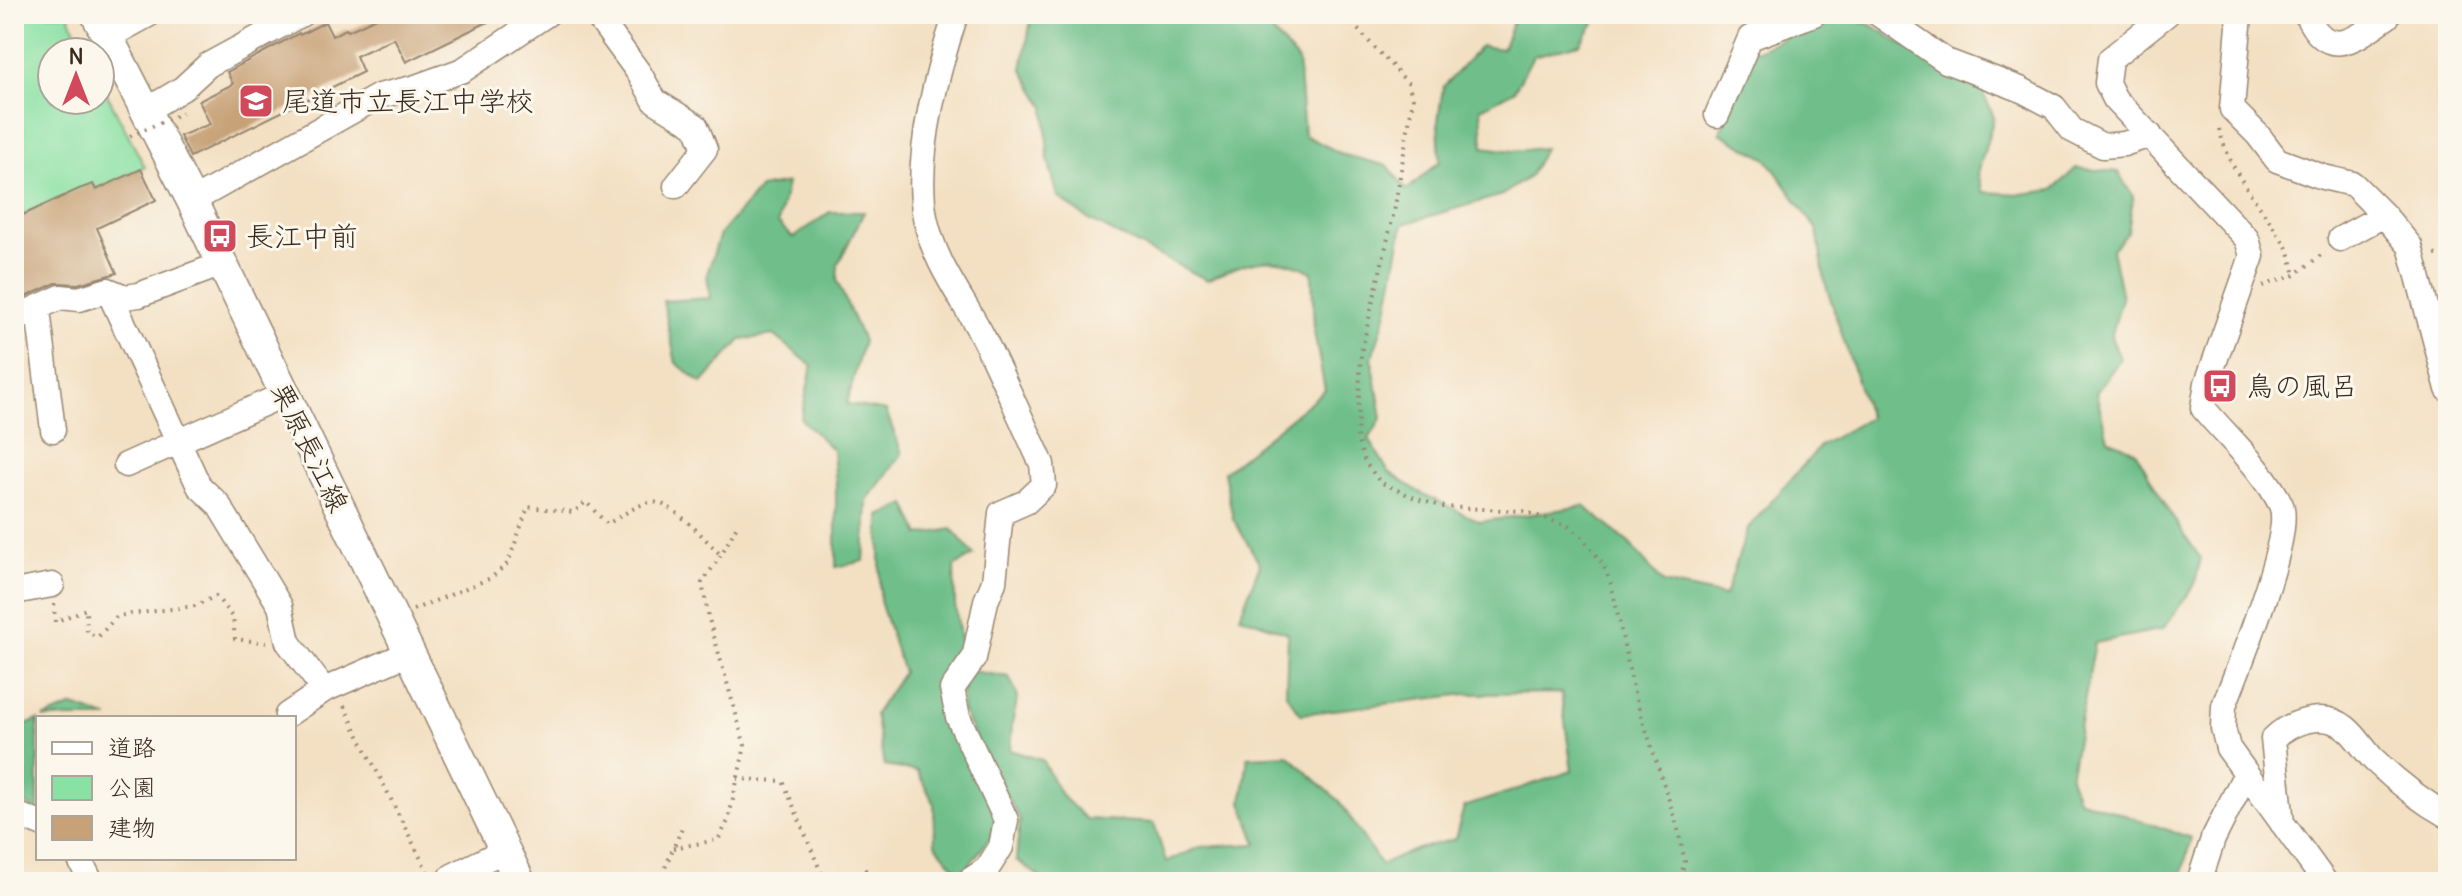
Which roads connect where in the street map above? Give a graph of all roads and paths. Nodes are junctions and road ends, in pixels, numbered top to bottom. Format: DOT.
graph roads {
  1 [pos="150,14"];
  2 [pos="302,14"];
  3 [pos="547,14"];
  4 [pos="596,14"];
  5 [pos="956,14"];
  6 [pos="1308,14"];
  7 [pos="1354,14"];
  8 [pos="1814,14"];
  9 [pos="1878,14"];
  10 [pos="2167,14"];
  11 [pos="2240,14"];
  12 [pos="2306,14"];
  13 [pos="2387,14"];
  14 [pos="1347,18"];
  15 [pos="102,25"];
  16 [pos="182,113"];
  17 [pos="1717,115"];
  18 [pos="138,124"];
  19 [pos="2219,128"];
  20 [pos="2150,135"];
  21 [pos="676,186"];
  22 [pos="192,201"];
  23 [pos="2384,215"];
  24 [pos="2340,239"];
  25 [pos="222,264"];
  26 [pos="2295,275"];
  27 [pos="108,290"];
  28 [pos="2238,294"];
  29 [pos="79,299"];
  30 [pos="14,318"];
  31 [pos="39,318"];
  32 [pos="14,330"];
  33 [pos="2448,389"];
  34 [pos="285,394"];
  35 [pos="53,430"];
  36 [pos="179,441"];
  37 [pos="126,465"];
  38 [pos="738,524"];
  39 [pos="721,555"];
  40 [pos="52,585"];
  41 [pos="14,592"];
  42 [pos="393,618"];
  43 [pos="288,642"];
  44 [pos="409,653"];
  45 [pos="329,688"];
  46 [pos="287,715"];
  47 [pos="2246,773"];
  48 [pos="737,779"];
  49 [pos="14,813"];
  50 [pos="2448,816"];
  51 [pos="36,822"];
  52 [pos="684,823"];
  53 [pos="2282,825"];
  54 [pos="673,848"];
  55 [pos="505,850"];
  56 [pos="80,860"];
  57 [pos="91,882"];
  58 [pos="432,882"];
  59 [pos="448,882"];
  60 [pos="520,882"];
  61 [pos="659,882"];
  62 [pos="825,882"];
  63 [pos="853,882"];
  64 [pos="879,882"];
  65 [pos="967,882"];
  66 [pos="1675,882"];
  67 [pos="2199,882"];
  68 [pos="2325,882"];
  1 -- 15 [label="street"];
  2 -- 18 [label="street"];
  3 -- 22 [label="street"];
  4 -- 21 [label="street"];
  5 -- 65 [label="street"];
  6 -- 14 [label="path"];
  7 -- 14 [label="path"];
  8 -- 17 [label="street"];
  9 -- 20 [label="street"];
  10 -- 20 [label="street"];
  11 -- 23 [label="street"];
  12 -- 13 [label="street"];
  14 -- 66 [label="path"];
  15 -- 18 [label="main road, 栗原長江線"];
  16 -- 18 [label="path, bridge"];
  18 -- 22 [label="main road, 栗原長江線"];
  19 -- 26 [label="path"];
  20 -- 28 [label="street"];
  22 -- 25 [label="main road, 栗原長江線"];
  23 -- 24 [label="street"];
  23 -- 33 [label="street"];
  24 -- 26 [label="path"];
  25 -- 27 [label="street"];
  25 -- 34 [label="main road, 栗原長江線"];
  26 -- 28 [label="path"];
  27 -- 29 [label="street"];
  27 -- 36 [label="street"];
  28 -- 47 [label="street"];
  29 -- 30 [label="street"];
  29 -- 31 [label="street"];
  31 -- 32 [label="street"];
  31 -- 35 [label="street"];
  34 -- 36 [label="street"];
  34 -- 42 [label="main road, 栗原長江線"];
  36 -- 37 [label="street"];
  36 -- 43 [label="street"];
  38 -- 39 [label="path"];
  39 -- 42 [label="path"];
  39 -- 48 [label="path"];
  40 -- 41 [label="street"];
  40 -- 43 [label="path"];
  42 -- 44 [label="main road, 栗原長江線"];
  43 -- 45 [label="street"];
  44 -- 45 [label="street"];
  44 -- 55 [label="main road, 栗原長江線"];
  45 -- 46 [label="street"];
  45 -- 58 [label="path"];
  47 -- 53 [label="street"];
  47 -- 67 [label="street"];
  48 -- 54 [label="path"];
  48 -- 62 [label="path"];
  49 -- 51 [label="street"];
  50 -- 53 [label="street"];
  52 -- 54 [label="path"];
  53 -- 68 [label="street"];
  54 -- 61 [label="path"];
  55 -- 59 [label="street"];
  55 -- 60 [label="main road, 栗原長江線"];
  56 -- 57 [label="street"];
  63 -- 64 [label="path"];
}
